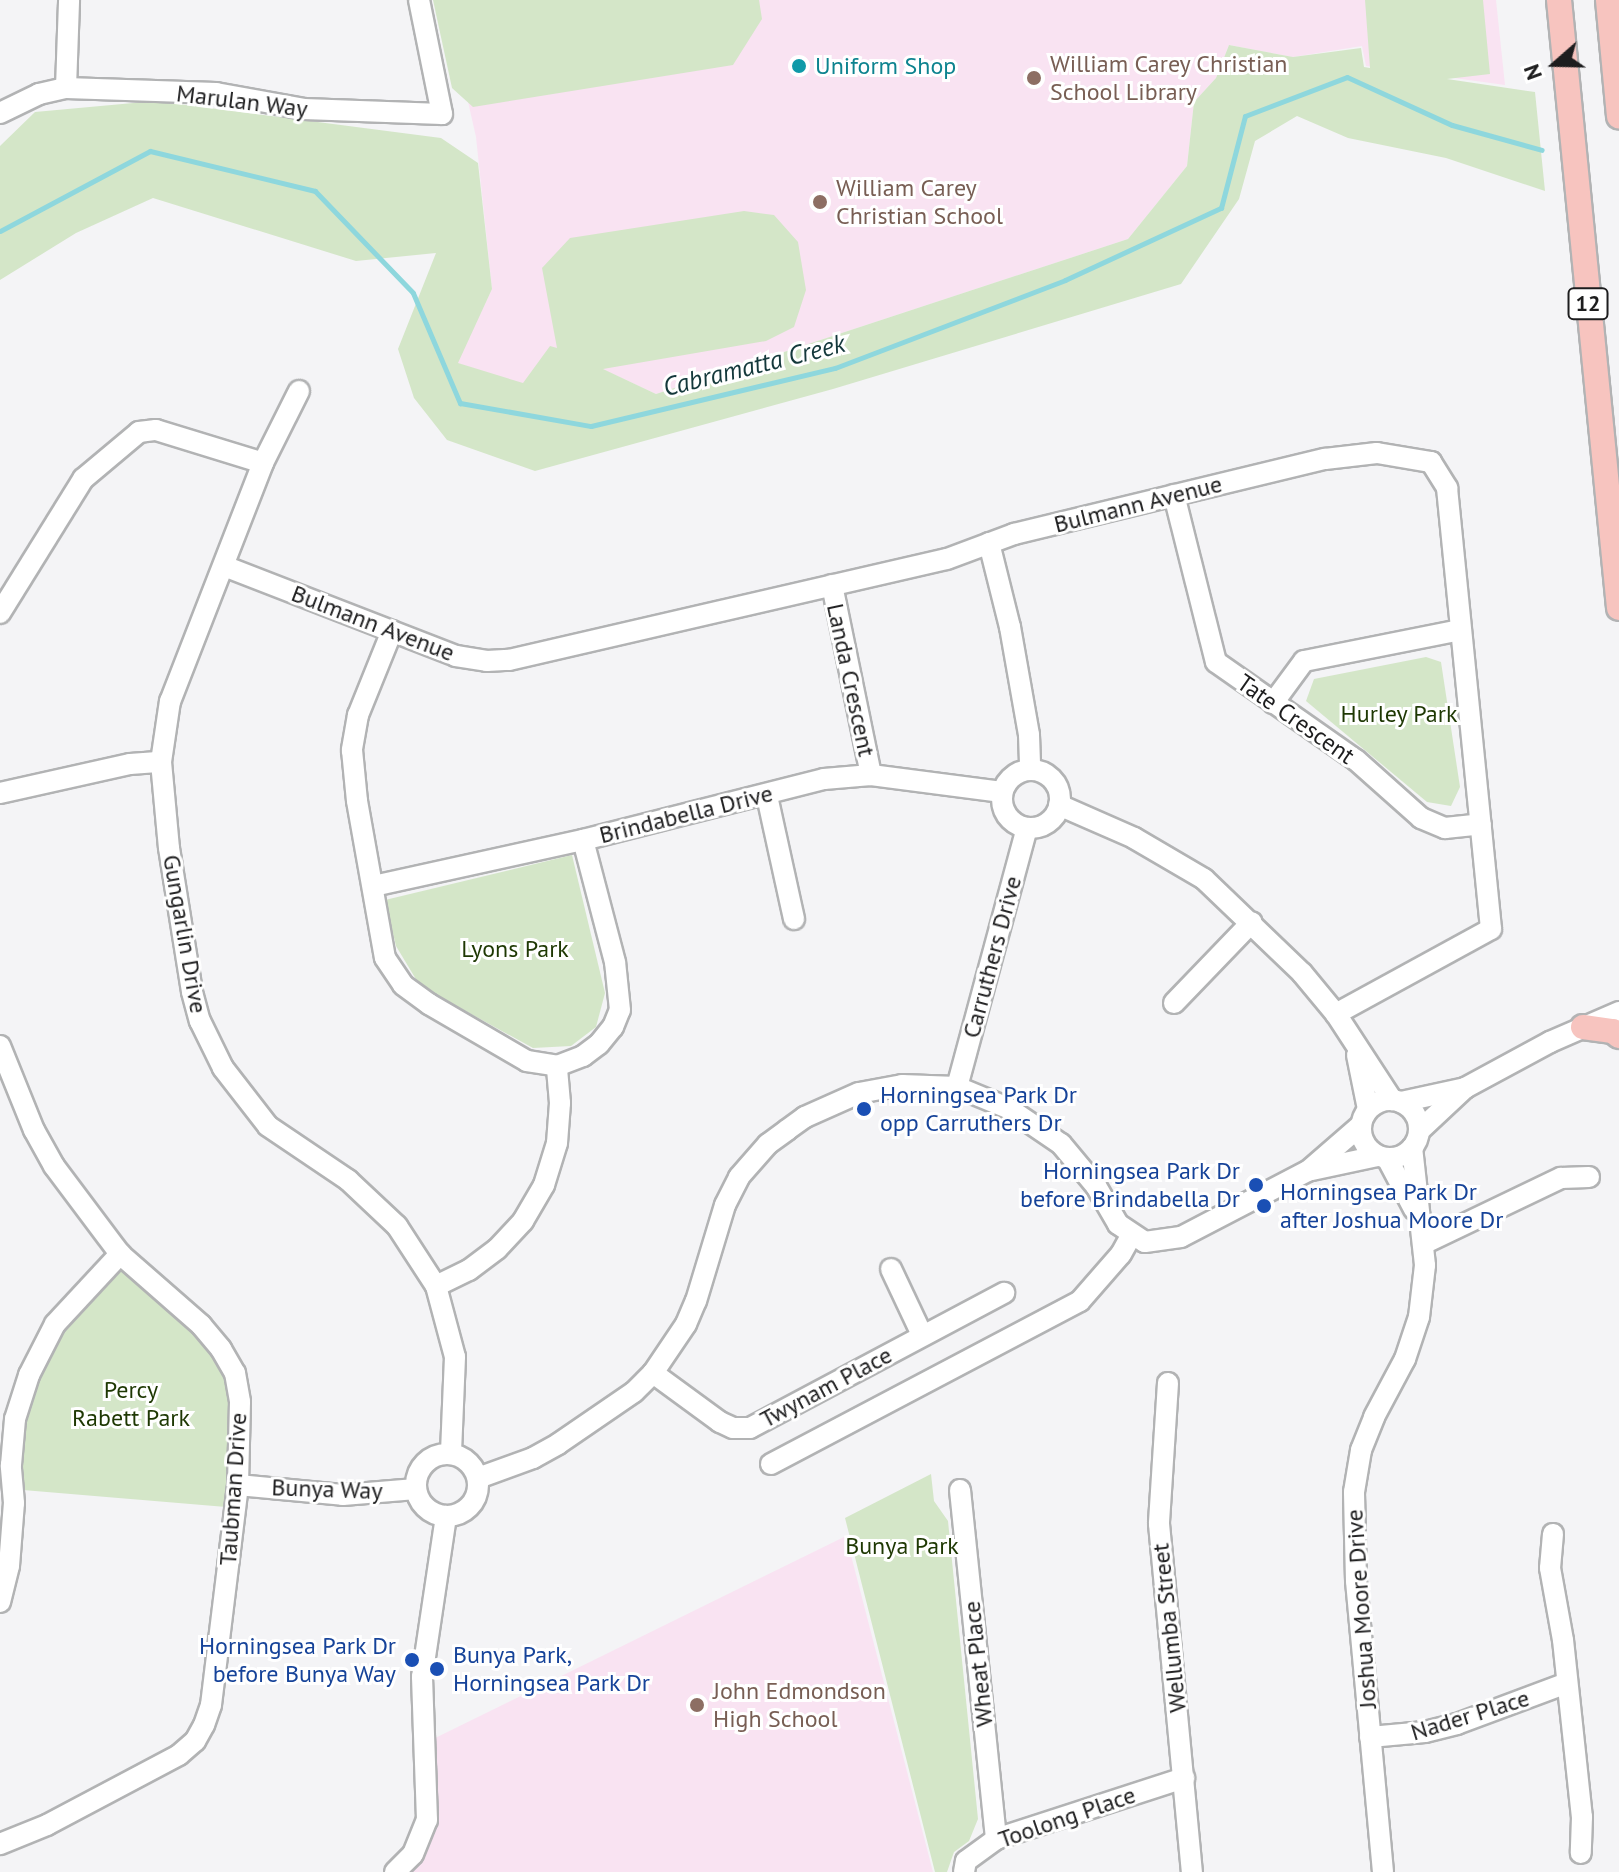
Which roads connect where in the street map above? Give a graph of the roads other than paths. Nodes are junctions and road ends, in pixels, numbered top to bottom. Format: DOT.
graph roads {
  1 [pos="69,0"];
  2 [pos="419,0"];
  3 [pos="1559,0"];
  4 [pos="1608,0"];
  5 [pos="66,88"];
  6 [pos="0,113"];
  7 [pos="1619,116"];
  8 [pos="299,391"];
  9 [pos="263,463"];
  10 [pos="1174,495"];
  11 [pos="989,543"];
  12 [pos="224,566"];
  13 [pos="832,585"];
  14 [pos="1619,608"];
  15 [pos="0,613"];
  16 [pos="1460,630"];
  17 [pos="392,631"];
  18 [pos="1273,703"];
  19 [pos="161,762"];
  20 [pos="1030,769"];
  21 [pos="871,775"];
  22 [pos="1002,792"];
  23 [pos="0,793"];
  24 [pos="767,796"];
  25 [pos="1059,805"];
  26 [pos="1481,824"];
  27 [pos="1027,828"];
  28 [pos="583,840"];
  29 [pos="373,886"];
  30 [pos="794,919"];
  31 [pos="1252,922"];
  32 [pos="1174,1003"];
  33 [pos="1619,1012"];
  34 [pos="1336,1014"];
  35 [pos="1583,1027"];
  36 [pos="1619,1036"];
  37 [pos="0,1046"];
  38 [pos="1355,1047"];
  39 [pos="557,1066"];
  40 [pos="957,1087"];
  41 [pos="1465,1088"];
  42 [pos="1396,1101"];
  43 [pos="1364,1118"];
  44 [pos="1415,1140"];
  45 [pos="1382,1157"];
  46 [pos="1308,1171"];
  47 [pos="1589,1177"];
  48 [pos="1418,1216"];
  49 [pos="1131,1236"];
  50 [pos="1423,1244"];
  51 [pos="120,1254"];
  52 [pos="891,1269"];
  53 [pos="436,1286"];
  54 [pos="1004,1293"];
  55 [pos="922,1335"];
  56 [pos="653,1373"];
  57 [pos="1168,1383"];
  58 [pos="451,1453"];
  59 [pos="5,1464"];
  60 [pos="771,1464"];
  61 [pos="478,1478"];
  62 [pos="238,1485"];
  63 [pos="416,1489"];
  64 [pos="960,1490"];
  65 [pos="446,1516"];
  66 [pos="1553,1534"];
  67 [pos="0,1602"];
  68 [pos="1567,1683"];
  69 [pos="1370,1737"];
  70 [pos="1184,1778"];
  71 [pos="996,1839"];
  72 [pos="0,1844"];
  73 [pos="1581,1853"];
  74 [pos="395,1872"];
  75 [pos="964,1872"];
  76 [pos="1192,1872"];
  77 [pos="1383,1872"];
  1 -- 5 [label="street"];
  2 -- 5 [label="street, Marulan Way"];
  3 -- 14 [label="main road, 12"];
  4 -- 7 [label="main road"];
  5 -- 6 [label="street, Marulan Way"];
  8 -- 9 [label="street, Gungarlin Drive"];
  9 -- 12 [label="street, Gungarlin Drive"];
  9 -- 15 [label="street"];
  10 -- 11 [label="street, Bulmann Avenue"];
  10 -- 16 [label="street, Bulmann Avenue"];
  10 -- 18 [label="street, Tate Crescent"];
  11 -- 13 [label="street, Bulmann Avenue"];
  11 -- 20 [label="street"];
  12 -- 17 [label="street, Bulmann Avenue"];
  12 -- 19 [label="street, Gungarlin Drive"];
  13 -- 17 [label="street, Bulmann Avenue"];
  13 -- 21 [label="street, Landa Crescent"];
  16 -- 18 [label="street"];
  16 -- 26 [label="street, Bulmann Avenue"];
  17 -- 29 [label="street"];
  18 -- 26 [label="street, Tate Crescent"];
  19 -- 23 [label="street"];
  19 -- 53 [label="street, Gungarlin Drive"];
  20 -- 22 [label="street"];
  20 -- 25 [label="street"];
  21 -- 22 [label="street, Brindabella Drive"];
  21 -- 24 [label="street, Brindabella Drive"];
  22 -- 27 [label="street"];
  24 -- 28 [label="street, Brindabella Drive"];
  24 -- 30 [label="street"];
  25 -- 27 [label="street"];
  25 -- 31 [label="street"];
  26 -- 34 [label="street, Bulmann Avenue"];
  27 -- 40 [label="street, Carruthers Drive"];
  28 -- 29 [label="street, Brindabella Drive"];
  28 -- 39 [label="street"];
  29 -- 39 [label="street"];
  31 -- 32 [label="street"];
  31 -- 34 [label="street"];
  33 -- 35 [label="street"];
  34 -- 38 [label="street"];
  35 -- 36 [label="main road"];
  35 -- 41 [label="street"];
  37 -- 51 [label="street, Taubman Drive"];
  38 -- 42 [label="street"];
  38 -- 43 [label="street"];
  39 -- 53 [label="street"];
  40 -- 49 [label="street"];
  40 -- 56 [label="street"];
  41 -- 42 [label="street"];
  41 -- 44 [label="street"];
  42 -- 43 [label="street"];
  42 -- 44 [label="street"];
  43 -- 45 [label="street"];
  43 -- 46 [label="street"];
  44 -- 45 [label="street"];
  44 -- 48 [label="street, Joshua Moore Drive"];
  45 -- 46 [label="street"];
  45 -- 48 [label="street, Joshua Moore Drive"];
  46 -- 49 [label="street"];
  47 -- 50 [label="street"];
  48 -- 50 [label="street, Joshua Moore Drive"];
  49 -- 60 [label="street"];
  50 -- 69 [label="street, Joshua Moore Drive"];
  51 -- 59 [label="street"];
  51 -- 62 [label="street, Taubman Drive"];
  52 -- 55 [label="street"];
  53 -- 58 [label="street, Gungarlin Drive"];
  54 -- 55 [label="street, Twynam Place"];
  55 -- 56 [label="street, Twynam Place"];
  56 -- 61 [label="street"];
  57 -- 70 [label="street, Wellumba Street"];
  58 -- 61 [label="street"];
  58 -- 63 [label="street"];
  59 -- 67 [label="street"];
  61 -- 65 [label="street"];
  62 -- 63 [label="street, Bunya Way"];
  62 -- 72 [label="street, Taubman Drive"];
  63 -- 65 [label="street"];
  64 -- 71 [label="street, Wheat Place"];
  65 -- 74 [label="street"];
  66 -- 68 [label="street"];
  68 -- 69 [label="street, Nader Place"];
  68 -- 73 [label="street"];
  69 -- 77 [label="street, Joshua Moore Drive"];
  70 -- 71 [label="street, Toolong Place"];
  70 -- 76 [label="street, Wellumba Street"];
  71 -- 75 [label="street, Toolong Place"];
}
